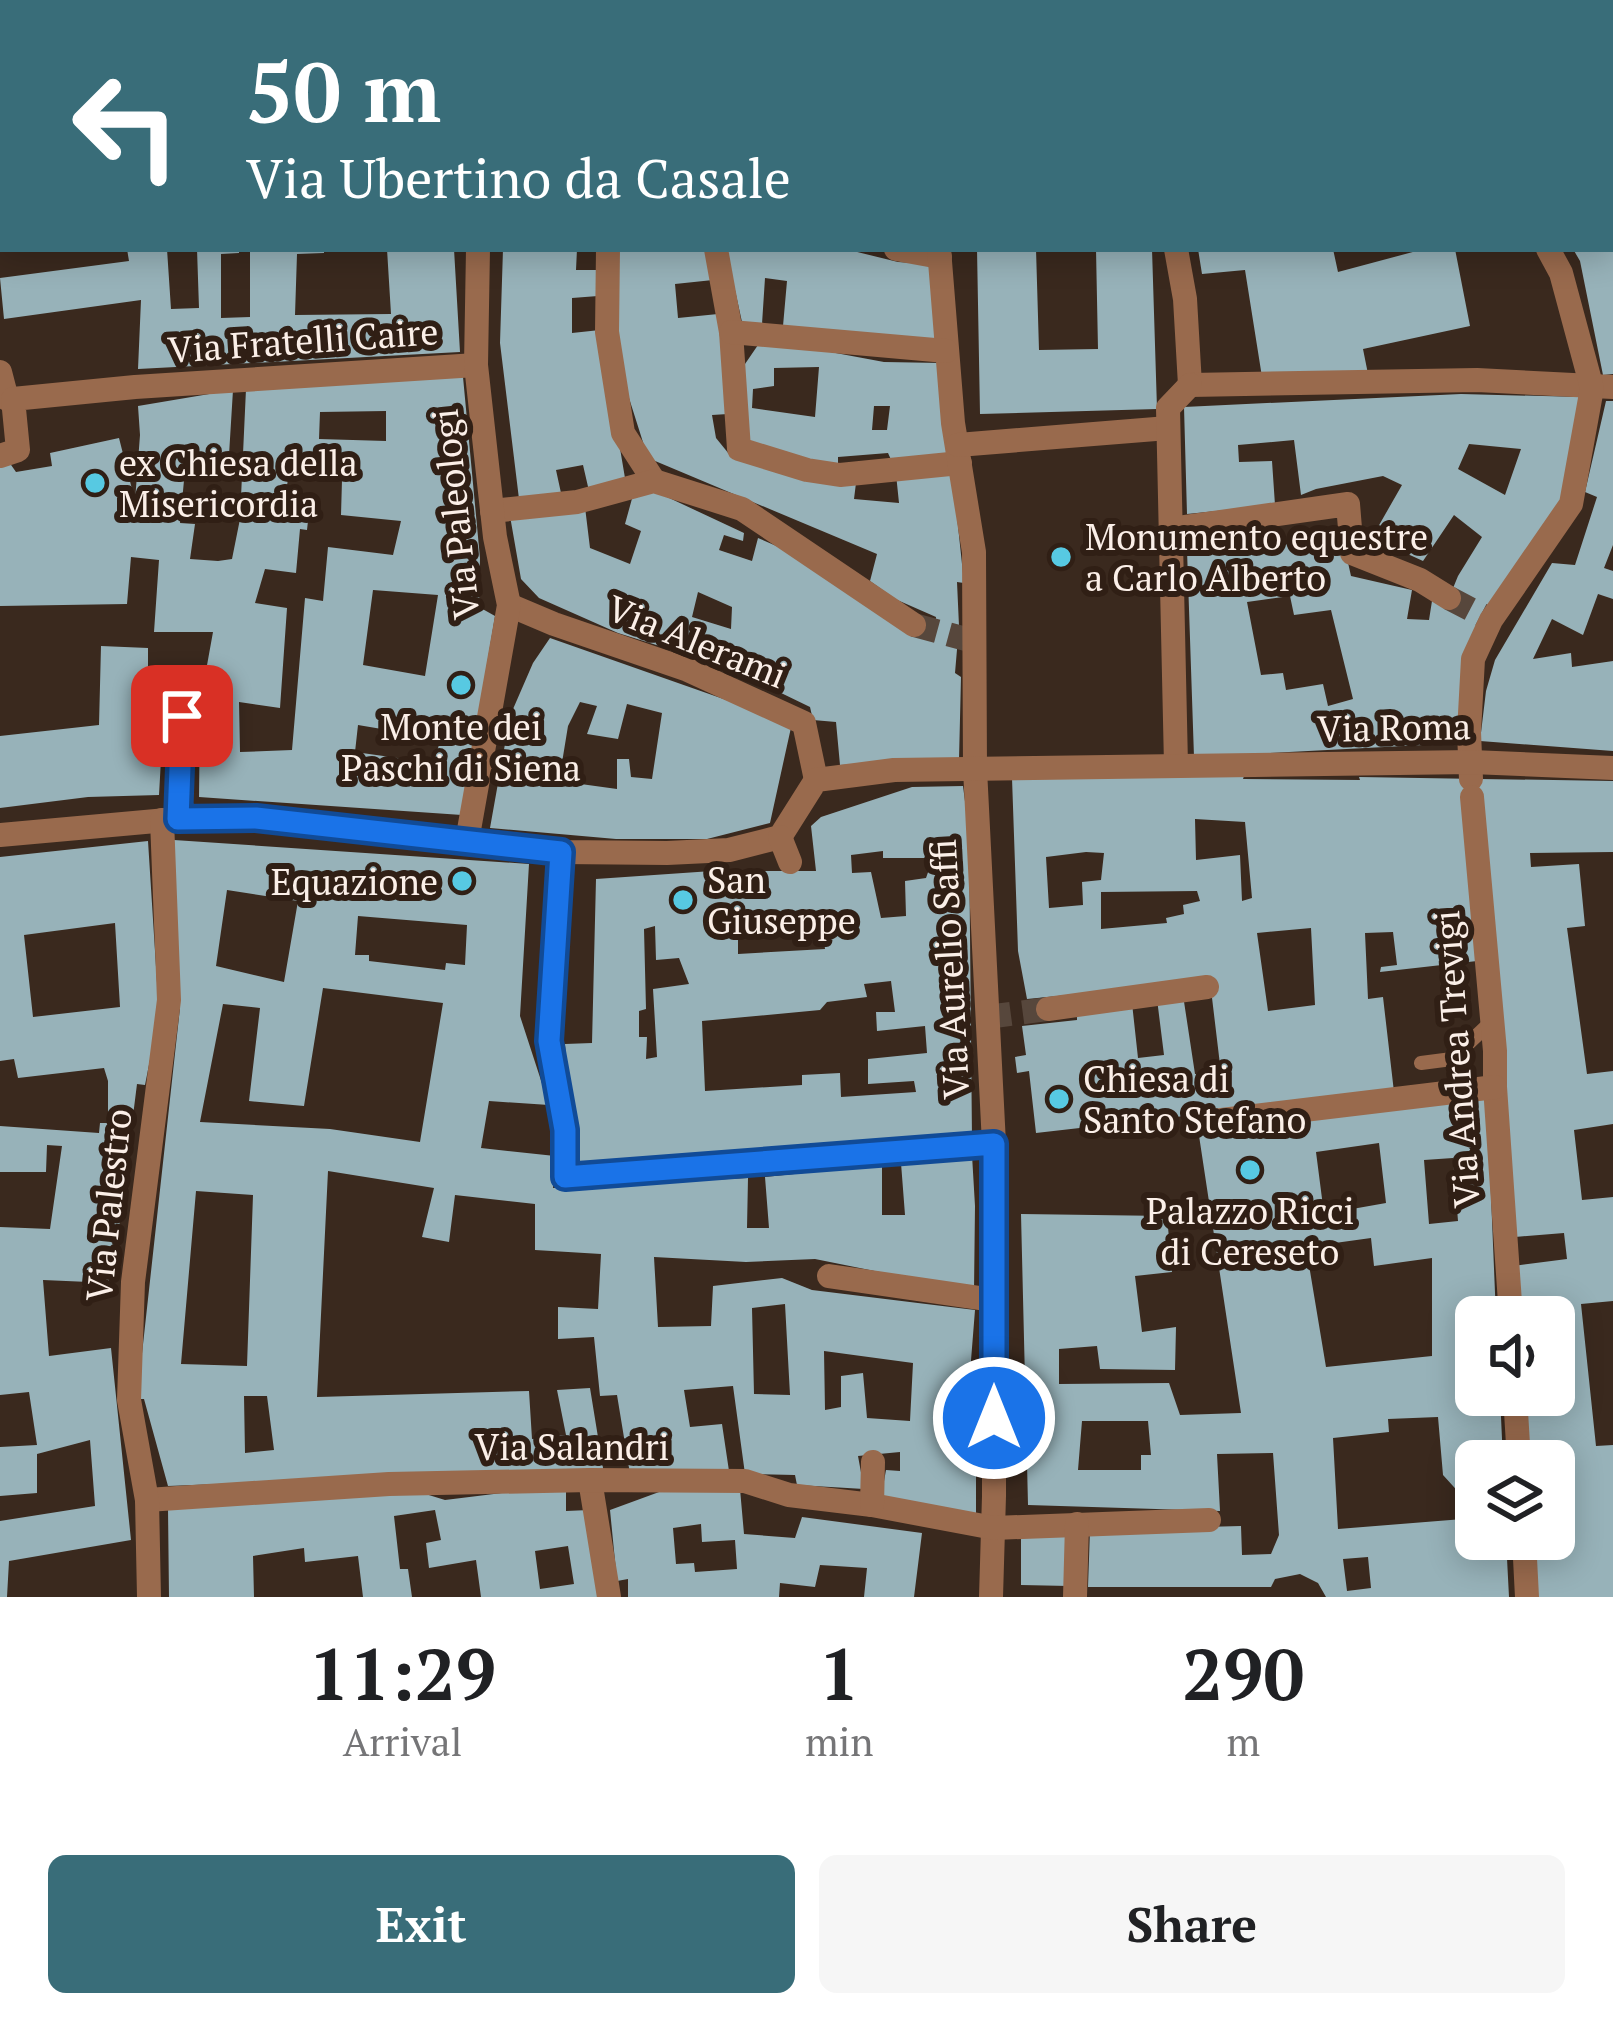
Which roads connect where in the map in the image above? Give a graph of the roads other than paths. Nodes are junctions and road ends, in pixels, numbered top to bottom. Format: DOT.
graph roads {
  1 [pos="478,252"];
  2 [pos="608,252"];
  3 [pos="717,252"];
  4 [pos="1177,252"];
  5 [pos="1550,252"];
  6 [pos="940,253"];
  7 [pos="730,332"];
  8 [pos="946,351"];
  9 [pos="476,365"];
  10 [pos="0,373"];
  11 [pos="1190,385"];
  12 [pos="1603,387"];
  13 [pos="13,398"];
  14 [pos="1168,428"];
  15 [pos="957,444"];
  16 [pos="2,455"];
  17 [pos="654,481"];
  18 [pos="492,511"];
  19 [pos="1171,529"];
  20 [pos="1449,598"];
  21 [pos="508,605"];
  22 [pos="914,625"];
  23 [pos="182,716"];
  24 [pos="1176,765"];
  25 [pos="1613,768"];
  26 [pos="975,769"];
  27 [pos="1472,779"];
  28 [pos="816,780"];
  29 [pos="170,820"];
  30 [pos="0,835"];
  31 [pos="779,837"];
  32 [pos="467,841"];
  33 [pos="561,852"];
  34 [pos="790,862"];
  35 [pos="1207,987"];
  36 [pos="1048,1009"];
  37 [pos="1492,1021"];
  38 [pos="1421,1063"];
  39 [pos="1495,1087"];
  40 [pos="1197,1123"];
  41 [pos="994,1144"];
  42 [pos="829,1276"];
  43 [pos="1509,1296"];
  44 [pos="994,1300"];
  45 [pos="874,1462"];
  46 [pos="590,1480"];
  47 [pos="147,1500"];
  48 [pos="872,1505"];
  49 [pos="1209,1520"];
  50 [pos="1077,1524"];
  51 [pos="994,1528"];
  52 [pos="1525,1560"];
  53 [pos="149,1597"];
  54 [pos="609,1597"];
  55 [pos="991,1597"];
  56 [pos="1075,1597"];
  57 [pos="1527,1597"];
  1 -- 9 [label="street, Via Paleologi"];
  2 -- 17 [label="street"];
  3 -- 7 [label="street"];
  4 -- 11 [label="street"];
  5 -- 12 [label="street"];
  6 -- 8 [label="street, Via Aurelio Saffi"];
  7 -- 8 [label="street"];
  7 -- 15 [label="street"];
  8 -- 15 [label="street, Via Aurelio Saffi"];
  9 -- 13 [label="street, Via Fratelli Caire"];
  9 -- 18 [label="street, Via Paleologi"];
  10 -- 13 [label="street"];
  11 -- 12 [label="street"];
  11 -- 14 [label="street"];
  12 -- 27 [label="street, Via Andrea Trevigi"];
  13 -- 16 [label="street"];
  14 -- 15 [label="street"];
  14 -- 19 [label="street"];
  15 -- 26 [label="street, Via Aurelio Saffi"];
  17 -- 18 [label="street"];
  17 -- 22 [label="street"];
  18 -- 21 [label="street, Via Paleologi"];
  19 -- 20 [label="street"];
  19 -- 24 [label="street"];
  21 -- 28 [label="street, Via Alerami"];
  21 -- 32 [label="street, Via Paleologi"];
  23 -- 29 [label="street, Via Palestro"];
  24 -- 26 [label="street, Via Roma"];
  24 -- 27 [label="street, Via Roma"];
  25 -- 27 [label="street, Via Roma"];
  26 -- 28 [label="street, Via Roma"];
  26 -- 41 [label="street, Via Aurelio Saffi"];
  27 -- 37 [label="street, Via Andrea Trevigi"];
  28 -- 31 [label="street"];
  29 -- 30 [label="street"];
  29 -- 32 [label="street"];
  29 -- 47 [label="street, Via Palestro"];
  31 -- 33 [label="street"];
  31 -- 34 [label="street"];
  32 -- 33 [label="street"];
  33 -- 41 [label="street"];
  35 -- 36 [label="street"];
  37 -- 38 [label="lane"];
  37 -- 39 [label="street, Via Andrea Trevigi"];
  39 -- 40 [label="street"];
  39 -- 43 [label="street, Via Andrea Trevigi"];
  41 -- 44 [label="street, Via Aurelio Saffi"];
  42 -- 44 [label="street"];
  44 -- 51 [label="street, Via Aurelio Saffi"];
  45 -- 48 [label="street"];
  46 -- 47 [label="street, Via Salandri"];
  46 -- 48 [label="street, Via Salandri"];
  46 -- 54 [label="street"];
  47 -- 53 [label="street, Via Palestro"];
  48 -- 51 [label="street, Via Salandri"];
  49 -- 50 [label="street, Via Salandri"];
  50 -- 51 [label="street, Via Salandri"];
  50 -- 56 [label="street"];
  51 -- 55 [label="street, Via Aurelio Saffi"];
  52 -- 57 [label="street"];
}
